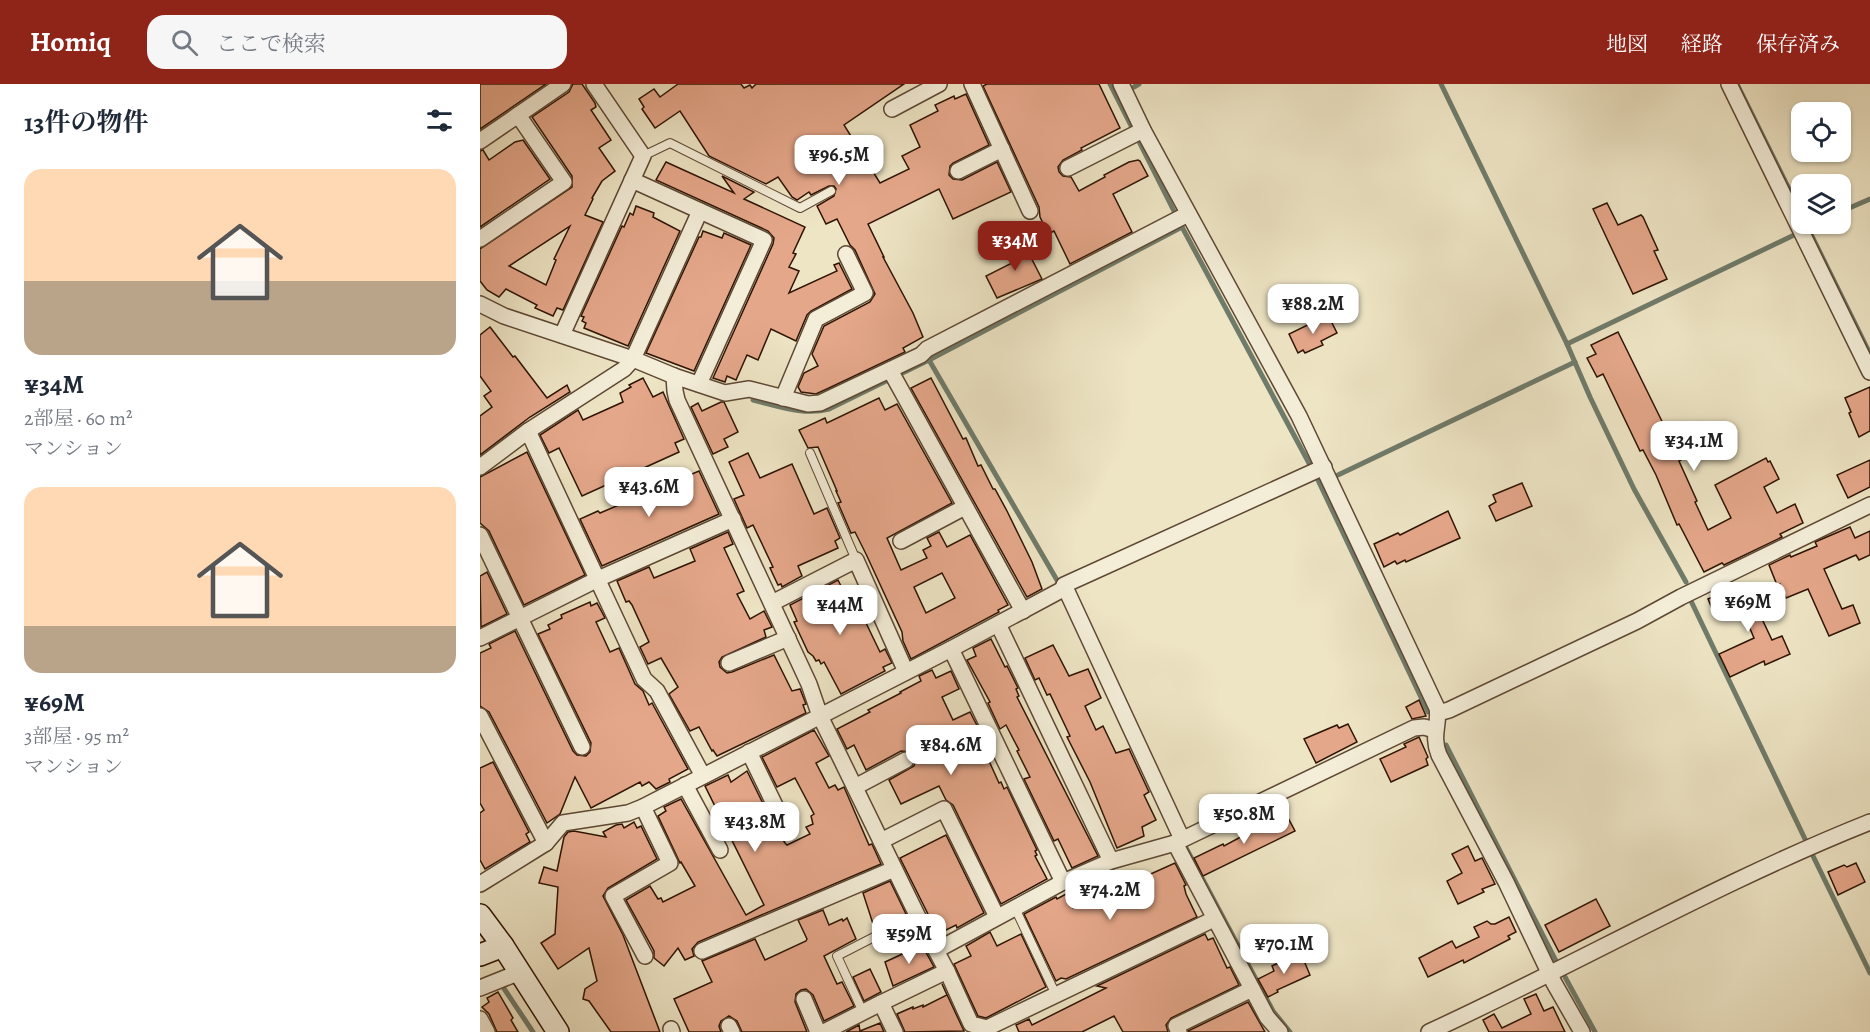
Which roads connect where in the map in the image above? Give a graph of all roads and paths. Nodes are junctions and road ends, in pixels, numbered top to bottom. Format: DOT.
graph roads {
  1 [pos="563,84"];
  2 [pos="594,84"];
  3 [pos="939,84"];
  4 [pos="972,84"];
  5 [pos="1121,84"];
  6 [pos="1729,84"];
  7 [pos="892,109"];
  8 [pos="518,115"];
  9 [pos="1137,133"];
  10 [pos="480,141"];
  11 [pos="1002,149"];
  12 [pos="643,156"];
  13 [pos="1068,168"];
  14 [pos="958,171"];
  15 [pos="632,180"];
  16 [pos="831,191"];
  17 [pos="700,211"];
  18 [pos="1030,211"];
  19 [pos="1181,217"];
  20 [pos="480,239"];
  21 [pos="846,254"];
  22 [pos="480,304"];
  23 [pos="562,335"];
  24 [pos="633,359"];
  25 [pos="1870,372"];
  26 [pos="892,375"];
  27 [pos="674,376"];
  28 [pos="699,384"];
  29 [pos="783,398"];
  30 [pos="528,431"];
  31 [pos="810,453"];
  32 [pos="480,467"];
  33 [pos="1317,470"];
  34 [pos="1870,505"];
  35 [pos="965,507"];
  36 [pos="733,519"];
  37 [pos="480,535"];
  38 [pos="901,541"];
  39 [pos="856,560"];
  40 [pos="598,579"];
  41 [pos="1062,589"];
  42 [pos="772,603"];
  43 [pos="1023,611"];
  44 [pos="520,619"];
  45 [pos="998,624"];
  46 [pos="480,638"];
  47 [pos="788,638"];
  48 [pos="951,649"];
  49 [pos="729,663"];
  50 [pos="906,672"];
  51 [pos="1438,713"];
  52 [pos="480,716"];
  53 [pos="820,716"];
  54 [pos="1435,730"];
  55 [pos="582,747"];
  56 [pos="749,752"];
  57 [pos="906,760"];
  58 [pos="703,776"];
  59 [pos="685,785"];
  60 [pos="855,787"];
  61 [pos="643,807"];
  62 [pos="783,822"];
  63 [pos="1870,822"];
  64 [pos="881,841"];
  65 [pos="1179,841"];
  66 [pos="546,843"];
  67 [pos="720,850"];
  68 [pos="1111,861"];
  69 [pos="894,868"];
  70 [pos="1063,882"];
  71 [pos="480,884"];
  72 [pos="1014,908"];
  73 [pos="480,915"];
  74 [pos="917,915"];
  75 [pos="997,917"];
  76 [pos="1214,919"];
  77 [pos="503,946"];
  78 [pos="937,950"];
  79 [pos="702,951"];
  80 [pos="480,955"];
  81 [pos="645,956"];
  82 [pos="947,971"];
  83 [pos="519,972"];
  84 [pos="1550,974"];
  85 [pos="480,988"];
  86 [pos="1252,989"];
  87 [pos="1056,995"];
  88 [pos="804,999"];
  89 [pos="881,1003"];
  90 [pos="863,1012"];
  91 [pos="480,1019"];
  92 [pos="987,1030"];
  93 [pos="487,1032"];
  94 [pos="558,1032"];
  95 [pos="818,1032"];
  96 [pos="824,1032"];
  97 [pos="895,1032"];
  98 [pos="1179,1032"];
  99 [pos="1280,1032"];
  100 [pos="1429,1032"];
  101 [pos="1582,1032"];
  1 -- 8 [label="street"];
  2 -- 12 [label="street"];
  3 -- 7 [label="street"];
  4 -- 11 [label="street"];
  5 -- 9 [label="street"];
  6 -- 25 [label="street"];
  8 -- 10 [label="street"];
  8 -- 20 [label="street"];
  9 -- 13 [label="street"];
  9 -- 19 [label="street"];
  11 -- 14 [label="street"];
  11 -- 18 [label="street"];
  12 -- 15 [label="street"];
  12 -- 16 [label="lane"];
  15 -- 17 [label="street"];
  15 -- 23 [label="street"];
  17 -- 24 [label="street"];
  17 -- 28 [label="street"];
  19 -- 26 [label="street"];
  19 -- 33 [label="street"];
  21 -- 29 [label="street"];
  22 -- 23 [label="street"];
  23 -- 24 [label="street"];
  24 -- 27 [label="street"];
  24 -- 30 [label="street"];
  26 -- 29 [label="street"];
  26 -- 35 [label="street"];
  27 -- 28 [label="street"];
  27 -- 36 [label="street"];
  28 -- 29 [label="street"];
  30 -- 32 [label="street"];
  30 -- 40 [label="street"];
  31 -- 39 [label="lane"];
  33 -- 41 [label="street"];
  33 -- 51 [label="street"];
  34 -- 51 [label="street"];
  35 -- 38 [label="street"];
  35 -- 43 [label="street"];
  36 -- 40 [label="street"];
  36 -- 42 [label="street"];
  37 -- 44 [label="street"];
  39 -- 42 [label="street"];
  39 -- 50 [label="street"];
  40 -- 44 [label="street"];
  40 -- 58 [label="street"];
  41 -- 43 [label="street"];
  41 -- 65 [label="street"];
  42 -- 47 [label="street"];
  43 -- 45 [label="street"];
  44 -- 46 [label="street"];
  44 -- 55 [label="street"];
  45 -- 48 [label="street"];
  45 -- 68 [label="street"];
  47 -- 49 [label="street"];
  47 -- 53 [label="street"];
  48 -- 50 [label="street"];
  48 -- 70 [label="street"];
  50 -- 53 [label="street"];
  51 -- 54 [label="street"];
  52 -- 66 [label="street"];
  53 -- 56 [label="street"];
  53 -- 60 [label="street"];
  54 -- 65 [label="street"];
  54 -- 84 [label="street"];
  56 -- 58 [label="street"];
  56 -- 62 [label="street"];
  57 -- 60 [label="street"];
  58 -- 59 [label="street"];
  59 -- 61 [label="street"];
  59 -- 67 [label="street"];
  60 -- 64 [label="street"];
  61 -- 66 [label="street"];
  61 -- 81 [label="street"];
  63 -- 84 [label="street"];
  64 -- 69 [label="street"];
  64 -- 75 [label="street"];
  65 -- 68 [label="street"];
  65 -- 76 [label="street"];
  66 -- 71 [label="street"];
  68 -- 70 [label="street"];
  69 -- 74 [label="street"];
  69 -- 79 [label="street"];
  70 -- 72 [label="street"];
  72 -- 75 [label="street"];
  72 -- 87 [label="lane"];
  73 -- 77 [label="main road"];
  74 -- 78 [label="street"];
  74 -- 90 [label="lane"];
  75 -- 78 [label="street"];
  76 -- 86 [label="street"];
  76 -- 87 [label="street"];
  77 -- 80 [label="main road"];
  77 -- 83 [label="main road"];
  78 -- 82 [label="street"];
  82 -- 89 [label="street"];
  82 -- 92 [label="street"];
  83 -- 85 [label="street"];
  83 -- 94 [label="main road"];
  84 -- 100 [label="street"];
  84 -- 101 [label="street"];
  86 -- 98 [label="street"];
  86 -- 99 [label="street"];
  87 -- 92 [label="street"];
  88 -- 95 [label="street"];
  89 -- 90 [label="street"];
  89 -- 97 [label="street"];
  90 -- 96 [label="street"];
  91 -- 93 [label="street"];
}
